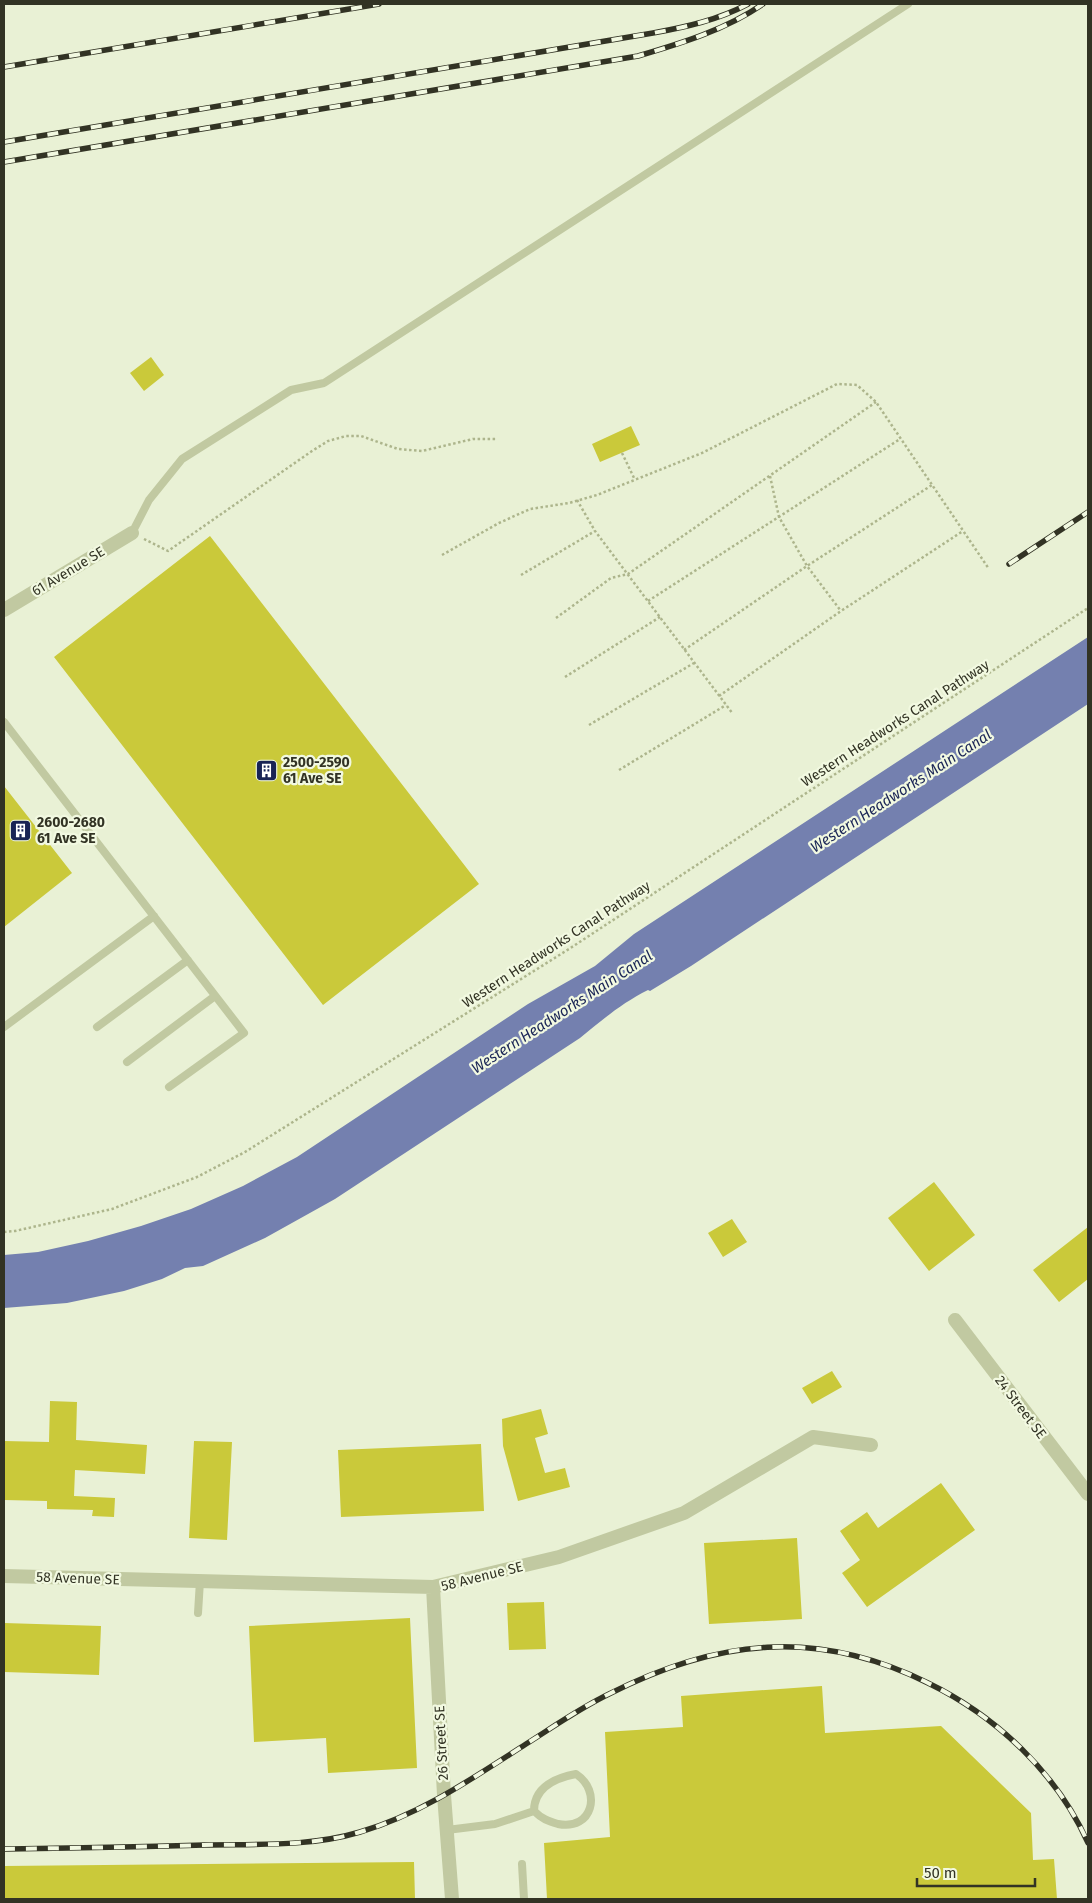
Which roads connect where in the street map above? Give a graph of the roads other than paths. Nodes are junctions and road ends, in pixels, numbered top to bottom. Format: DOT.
graph roads {
  1 [pos="908,4"];
  2 [pos="132,533"];
  3 [pos="4,610"];
  4 [pos="4,722"];
  5 [pos="154,916"];
  6 [pos="188,960"];
  7 [pos="215,996"];
  8 [pos="4,1027"];
  9 [pos="96,1027"];
  10 [pos="128,1062"];
  11 [pos="169,1087"];
  12 [pos="954,1320"];
  13 [pos="871,1445"];
  14 [pos="1088,1494"];
  15 [pos="4,1576"];
  16 [pos="200,1581"];
  17 [pos="433,1588"];
  18 [pos="198,1613"];
  19 [pos="534,1811"];
  20 [pos="447,1830"];
  21 [pos="522,1864"];
  22 [pos="452,1899"];
  23 [pos="524,1899"];
  1 -- 2 [label="lane"];
  2 -- 3 [label="street, 61 Avenue SE"];
  4 -- 5 [label="lane"];
  5 -- 6 [label="lane"];
  5 -- 8 [label="lane"];
  6 -- 7 [label="lane"];
  6 -- 9 [label="lane"];
  7 -- 10 [label="lane"];
  7 -- 11 [label="lane"];
  12 -- 14 [label="street, 24 Street SE"];
  13 -- 17 [label="street, 58 Avenue SE"];
  15 -- 16 [label="street, 58 Avenue SE"];
  16 -- 17 [label="street, 58 Avenue SE"];
  16 -- 18 [label="lane"];
  17 -- 20 [label="street, 26 Street SE"];
  19 -- 19 [label="lane"];
  19 -- 20 [label="lane"];
  20 -- 22 [label="street, 26 Street SE"];
  21 -- 23 [label="lane"];
}
